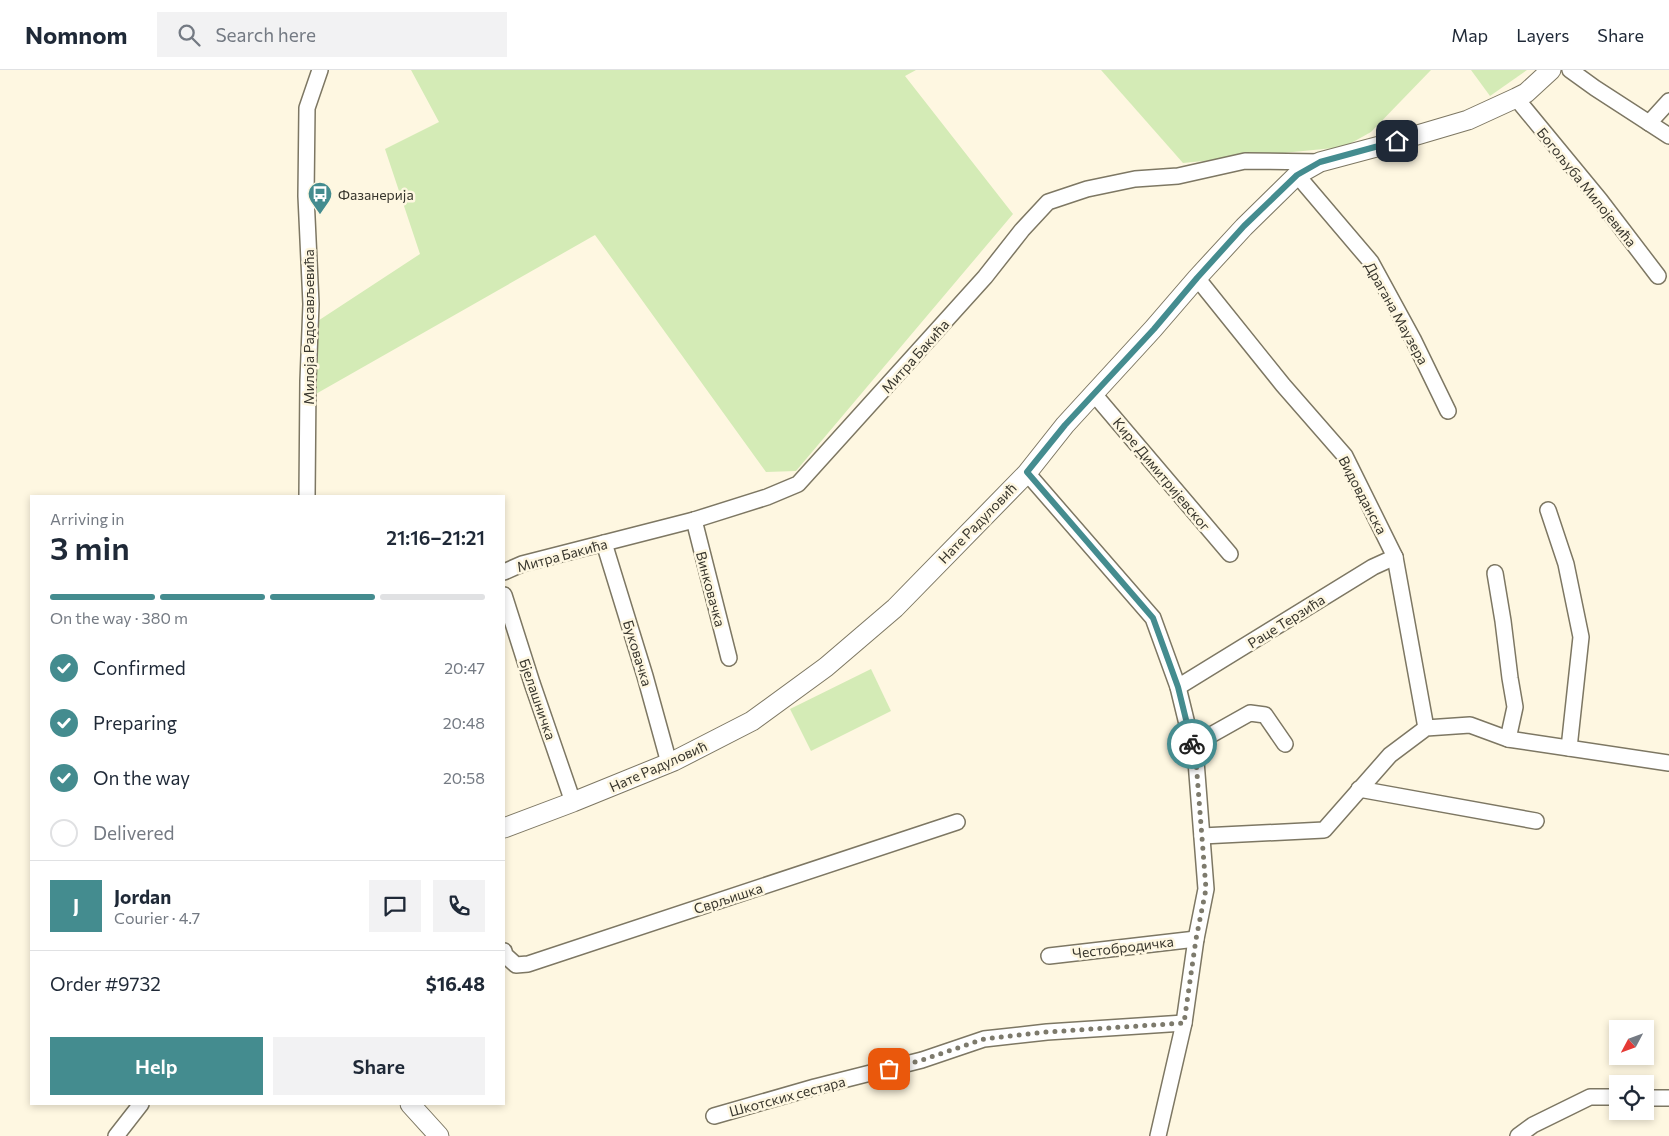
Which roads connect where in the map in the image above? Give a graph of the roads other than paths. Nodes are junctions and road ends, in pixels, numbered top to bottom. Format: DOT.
graph roads {
  1 [pos="320,70"];
  2 [pos="1551,70"];
  3 [pos="1570,70"];
  4 [pos="1516,98"];
  5 [pos="1669,101"];
  6 [pos="1649,123"];
  7 [pos="1669,136"];
  8 [pos="1320,162"];
  9 [pos="1297,175"];
  10 [pos="1658,276"];
  11 [pos="1197,278"];
  12 [pos="1094,394"];
  13 [pos="1448,411"];
  14 [pos="1027,472"];
  15 [pos="307,495"];
  16 [pos="1548,510"];
  17 [pos="694,520"];
  18 [pos="604,543"];
  19 [pos="1230,554"];
  20 [pos="1395,556"];
  21 [pos="505,572"];
  22 [pos="1495,573"];
  23 [pos="505,598"];
  24 [pos="729,658"];
  25 [pos="1178,687"];
  26 [pos="1426,728"];
  27 [pos="1508,739"];
  28 [pos="1285,744"];
  29 [pos="1193,745"];
  30 [pos="1569,748"];
  31 [pos="669,763"];
  32 [pos="1669,763"];
  33 [pos="1359,789"];
  34 [pos="573,802"];
  35 [pos="1536,821"];
  36 [pos="957,822"];
  37 [pos="505,828"];
  38 [pos="1202,836"];
  39 [pos="1196,939"];
  40 [pos="505,955"];
  41 [pos="1049,956"];
  42 [pos="1184,1023"];
  43 [pos="1609,1097"];
  44 [pos="1654,1098"];
  45 [pos="1669,1098"];
  46 [pos="140,1105"];
  47 [pos="411,1105"];
  48 [pos="714,1116"];
  49 [pos="116,1136"];
  50 [pos="439,1136"];
  51 [pos="1158,1136"];
  52 [pos="1518,1136"];
  1 -- 15 [label="street, Милоја Радосављевића"];
  2 -- 4 [label="street, Нате Радуловић"];
  3 -- 6 [label="street"];
  4 -- 8 [label="street, Нате Радуловић"];
  4 -- 10 [label="street, Богољуба Милојевића"];
  5 -- 6 [label="street"];
  6 -- 7 [label="street"];
  8 -- 9 [label="street, Нате Радуловић"];
  8 -- 17 [label="street, Митра Бакића"];
  9 -- 11 [label="street, Нате Радуловић"];
  9 -- 13 [label="street, Драгана Маузера"];
  11 -- 12 [label="street, Нате Радуловић"];
  11 -- 20 [label="street, Видовданска"];
  12 -- 14 [label="street, Нате Радуловић"];
  12 -- 19 [label="street, Кире Димитријевског"];
  14 -- 25 [label="street"];
  14 -- 31 [label="street, Нате Радуловић"];
  16 -- 30 [label="street"];
  17 -- 18 [label="street, Митра Бакића"];
  17 -- 24 [label="street, Винковачка"];
  18 -- 21 [label="street, Митра Бакића"];
  18 -- 31 [label="street, Буковачка"];
  20 -- 25 [label="street, Раце Терзића"];
  20 -- 26 [label="street, Видовданска"];
  22 -- 27 [label="street"];
  23 -- 34 [label="street, Бјелашничка"];
  25 -- 29 [label="street"];
  26 -- 27 [label="street"];
  26 -- 33 [label="street"];
  27 -- 30 [label="street"];
  28 -- 29 [label="street"];
  29 -- 38 [label="street"];
  30 -- 32 [label="street"];
  31 -- 34 [label="street, Нате Радуловић"];
  33 -- 35 [label="street"];
  33 -- 38 [label="street"];
  34 -- 37 [label="street, Нате Радуловић"];
  36 -- 40 [label="street, Сврљишка"];
  38 -- 39 [label="street"];
  39 -- 41 [label="street, Честобродичка"];
  39 -- 42 [label="street"];
  42 -- 48 [label="street, Шкотских сестара"];
  42 -- 51 [label="street"];
  43 -- 52 [label="street"];
  44 -- 45 [label="street"];
  46 -- 49 [label="street"];
  47 -- 50 [label="street"];
}
